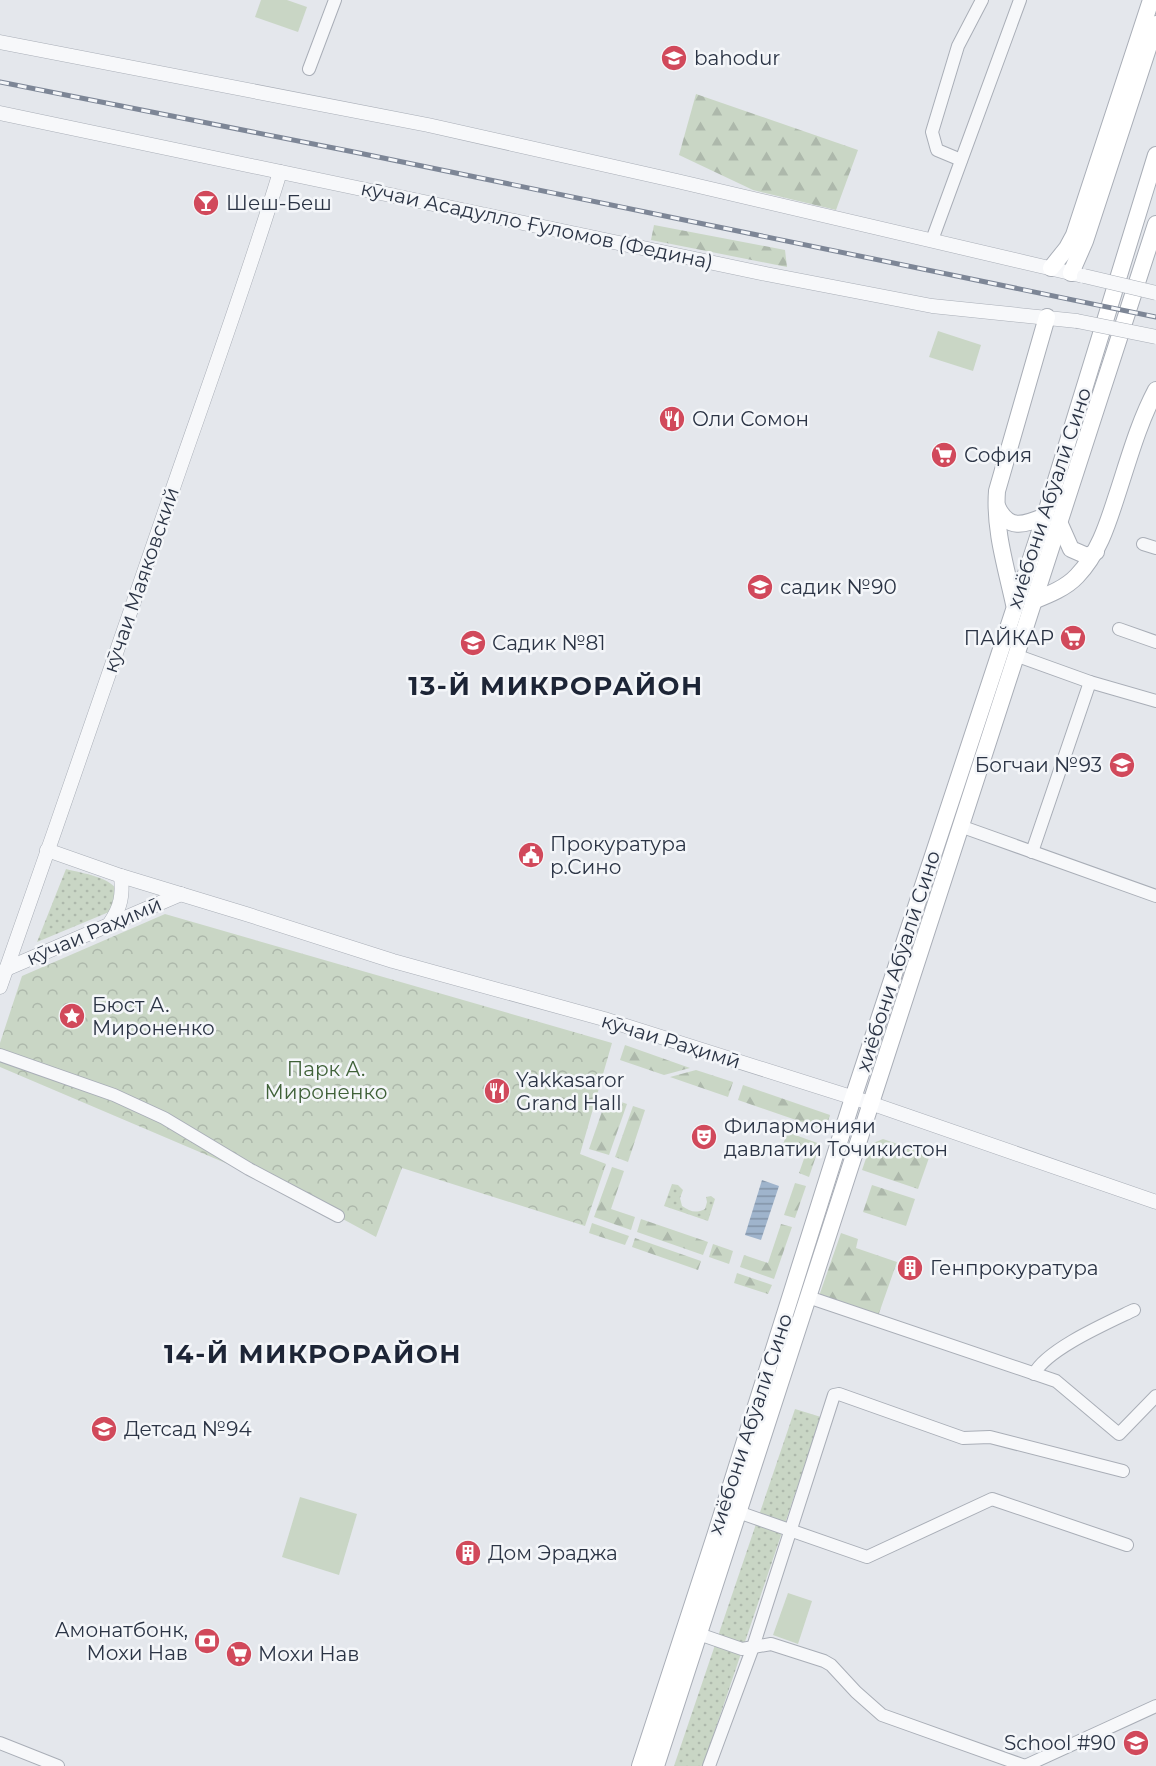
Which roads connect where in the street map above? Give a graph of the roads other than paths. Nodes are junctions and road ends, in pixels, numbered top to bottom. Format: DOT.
graph roads {
  1 [pos="334,0"];
  2 [pos="982,0"];
  3 [pos="1020,0"];
  4 [pos="1151,0"];
  5 [pos="1156,24"];
  6 [pos="0,42"];
  7 [pos="309,69"];
  8 [pos="0,113"];
  9 [pos="1156,155"];
  10 [pos="961,160"];
  11 [pos="280,172"];
  12 [pos="1156,224"];
  13 [pos="932,240"];
  14 [pos="1051,268"];
  15 [pos="1078,274"];
  16 [pos="1156,293"];
  17 [pos="1047,317"];
  18 [pos="1156,338"];
  19 [pos="1156,390"];
  20 [pos="996,506"];
  21 [pos="1052,519"];
  22 [pos="1143,544"];
  23 [pos="1156,548"];
  24 [pos="1096,552"];
  25 [pos="1033,601"];
  26 [pos="1014,605"];
  27 [pos="1119,629"];
  28 [pos="1156,642"];
  29 [pos="1015,656"];
  30 [pos="1090,682"];
  31 [pos="1156,701"];
  32 [pos="960,826"];
  33 [pos="48,850"];
  34 [pos="1032,852"];
  35 [pos="121,876"];
  36 [pos="181,894"];
  37 [pos="1156,896"];
  38 [pos="110,923"];
  39 [pos="6,969"];
  40 [pos="0,987"];
  41 [pos="0,1055"];
  42 [pos="853,1098"];
  43 [pos="870,1103"];
  44 [pos="1156,1202"];
  45 [pos="338,1216"];
  46 [pos="808,1297"];
  47 [pos="1134,1310"];
  48 [pos="1034,1374"];
  49 [pos="1156,1396"];
  50 [pos="1123,1471"];
  51 [pos="738,1512"];
  52 [pos="790,1530"];
  53 [pos="1127,1545"];
  54 [pos="691,1632"];
  55 [pos="753,1647"];
  56 [pos="1156,1706"];
  57 [pos="0,1743"];
  58 [pos="58,1766"];
  59 [pos="640,1766"];
  60 [pos="656,1766"];
  61 [pos="709,1766"];
  62 [pos="1025,1766"];
  1 -- 7 [label="street"];
  2 -- 10 [label="street"];
  3 -- 10 [label="street"];
  4 -- 14 [label="main road"];
  5 -- 15 [label="main road"];
  6 -- 13 [label="street"];
  8 -- 11 [label="street, кӯчаи Асадулло Ғуломов (Федина)"];
  9 -- 21 [label="main road, хиёбони Абӯалӣ Сино"];
  10 -- 13 [label="street"];
  11 -- 17 [label="street, кӯчаи Асадулло Ғуломов (Федина)"];
  11 -- 33 [label="street, кӯчаи Маяковский"];
  12 -- 21 [label="main road, хиёбони Абӯалӣ Сино"];
  13 -- 14 [label="street"];
  14 -- 15 [label="street"];
  15 -- 16 [label="street, bridge"];
  17 -- 18 [label="street, кӯчаи Асадулло Ғуломов (Федина), bridge"];
  17 -- 20 [label="main road"];
  19 -- 24 [label="main road"];
  20 -- 21 [label="main road"];
  20 -- 26 [label="main road"];
  21 -- 24 [label="main road"];
  21 -- 25 [label="main road, хиёбони Абӯалӣ Сино"];
  21 -- 26 [label="main road, хиёбони Абӯалӣ Сино"];
  22 -- 23 [label="street"];
  24 -- 25 [label="main road"];
  25 -- 29 [label="main road, хиёбони Абӯалӣ Сино"];
  26 -- 42 [label="main road, хиёбони Абӯалӣ Сино"];
  27 -- 28 [label="street"];
  29 -- 30 [label="street"];
  29 -- 32 [label="main road, хиёбони Абӯалӣ Сино"];
  30 -- 31 [label="street"];
  30 -- 34 [label="street"];
  32 -- 34 [label="street"];
  32 -- 43 [label="main road, хиёбони Абӯалӣ Сино"];
  33 -- 35 [label="street, кӯчаи Раҳимӣ"];
  33 -- 39 [label="street, кӯчаи Маяковский"];
  34 -- 37 [label="street"];
  35 -- 36 [label="street, кӯчаи Раҳимӣ"];
  35 -- 38 [label="street"];
  36 -- 38 [label="street, кӯчаи Раҳимӣ"];
  36 -- 42 [label="street, кӯчаи Раҳимӣ"];
  38 -- 39 [label="street, кӯчаи Раҳимӣ"];
  39 -- 40 [label="street, кӯчаи Маяковский"];
  41 -- 45 [label="street"];
  42 -- 43 [label="street, кӯчаи Раҳимӣ"];
  42 -- 54 [label="main road, хиёбони Абӯалӣ Сино"];
  43 -- 44 [label="street, кӯчаи Раҳимӣ"];
  43 -- 46 [label="main road, хиёбони Абӯалӣ Сино"];
  46 -- 48 [label="street"];
  46 -- 51 [label="main road, хиёбони Абӯалӣ Сино"];
  47 -- 48 [label="street"];
  48 -- 49 [label="street"];
  50 -- 52 [label="street"];
  51 -- 52 [label="street"];
  51 -- 54 [label="main road, хиёбони Абӯалӣ Сино"];
  52 -- 53 [label="street"];
  52 -- 55 [label="street"];
  54 -- 55 [label="street"];
  54 -- 59 [label="main road, хиёбони Абӯалӣ Сино"];
  54 -- 60 [label="main road, хиёбони Абӯалӣ Сино"];
  55 -- 61 [label="street"];
  55 -- 62 [label="street"];
  56 -- 62 [label="street"];
  57 -- 58 [label="street"];
}
